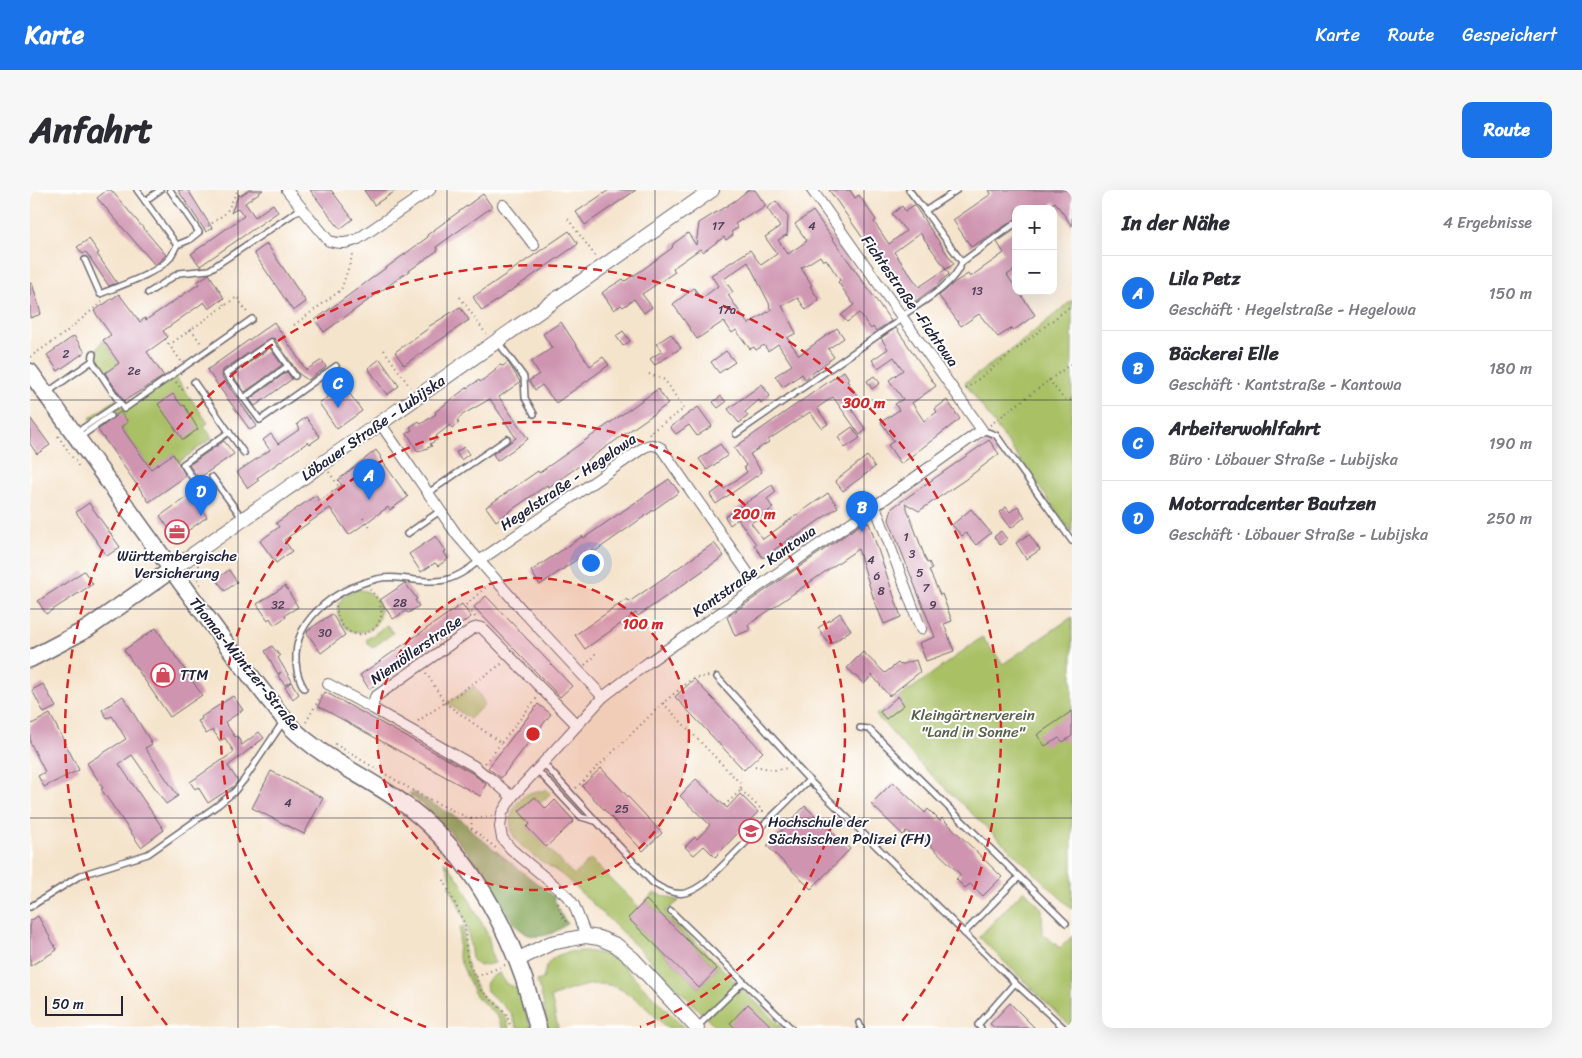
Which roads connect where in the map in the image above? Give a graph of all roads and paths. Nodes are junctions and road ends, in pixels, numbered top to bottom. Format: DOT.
graph roads {
  1 [pos="137,190"];
  2 [pos="160,190"];
  3 [pos="170,190"];
  4 [pos="238,190"];
  5 [pos="287,190"];
  6 [pos="430,190"];
  7 [pos="712,190"];
  8 [pos="812,190"];
  9 [pos="910,190"];
  10 [pos="957,190"];
  11 [pos="145,201"];
  12 [pos="503,206"];
  13 [pos="302,208"];
  14 [pos="925,211"];
  15 [pos="568,219"];
  16 [pos="1012,226"];
  17 [pos="199,232"];
  18 [pos="358,239"];
  19 [pos="177,245"];
  20 [pos="534,245"];
  21 [pos="85,260"];
  22 [pos="962,262"];
  23 [pos="603,266"];
  24 [pos="123,284"];
  25 [pos="148,293"];
  26 [pos="460,298"];
  27 [pos="221,300"];
  28 [pos="225,305"];
  29 [pos="1072,305"];
  30 [pos="903,317"];
  31 [pos="252,320"];
  32 [pos="294,324"];
  33 [pos="191,329"];
  34 [pos="165,339"];
  35 [pos="496,343"];
  36 [pos="169,345"];
  37 [pos="384,350"];
  38 [pos="206,352"];
  39 [pos="93,354"];
  40 [pos="30,357"];
  41 [pos="92,362"];
  42 [pos="1072,362"];
  43 [pos="288,366"];
  44 [pos="336,366"];
  45 [pos="185,367"];
  46 [pos="30,372"];
  47 [pos="649,374"];
  48 [pos="172,376"];
  49 [pos="295,376"];
  50 [pos="1049,380"];
  51 [pos="194,382"];
  52 [pos="45,393"];
  53 [pos="971,396"];
  54 [pos="417,397"];
  55 [pos="244,398"];
  56 [pos="1072,400"];
  57 [pos="120,402"];
  58 [pos="534,414"];
  59 [pos="110,416"];
  60 [pos="380,423"];
  61 [pos="982,430"];
  62 [pos="229,432"];
  63 [pos="736,434"];
  64 [pos="76,436"];
  65 [pos="507,439"];
  66 [pos="650,444"];
  67 [pos="244,453"];
  68 [pos="322,463"];
  69 [pos="212,476"];
  70 [pos="198,486"];
  71 [pos="339,487"];
  72 [pos="427,493"];
  73 [pos="875,506"];
  74 [pos="440,511"];
  75 [pos="363,518"];
  76 [pos="243,519"];
  77 [pos="371,529"];
  78 [pos="407,534"];
  79 [pos="1072,541"];
  80 [pos="192,555"];
  81 [pos="479,561"];
  82 [pos="171,570"];
  83 [pos="494,579"];
  84 [pos="363,584"];
  85 [pos="757,586"];
  86 [pos="204,592"];
  87 [pos="334,597"];
  88 [pos="478,627"];
  89 [pos="921,628"];
  90 [pos="595,651"];
  91 [pos="511,658"];
  92 [pos="30,659"];
  93 [pos="421,664"];
  94 [pos="579,670"];
  95 [pos="717,677"];
  96 [pos="328,684"];
  97 [pos="304,688"];
  98 [pos="543,690"];
  99 [pos="603,696"];
  100 [pos="445,703"];
  101 [pos="664,703"];
  102 [pos="372,708"];
  103 [pos="292,720"];
  104 [pos="577,725"];
  105 [pos="860,728"];
  106 [pos="408,729"];
  107 [pos="334,743"];
  108 [pos="501,743"];
  109 [pos="540,766"];
  110 [pos="754,766"];
  111 [pos="796,766"];
  112 [pos="485,775"];
  113 [pos="809,780"];
  114 [pos="741,790"];
  115 [pos="571,794"];
  116 [pos="512,797"];
  117 [pos="724,806"];
  118 [pos="502,813"];
  119 [pos="770,818"];
  120 [pos="471,819"];
  121 [pos="596,821"];
  122 [pos="499,851"];
  123 [pos="1019,876"];
  124 [pos="444,880"];
  125 [pos="556,896"];
  126 [pos="30,907"];
  127 [pos="671,911"];
  128 [pos="581,921"];
  129 [pos="1066,923"];
  130 [pos="964,933"];
  131 [pos="586,936"];
  132 [pos="517,960"];
  133 [pos="476,977"];
  134 [pos="743,982"];
  135 [pos="1015,983"];
  136 [pos="511,1028"];
  137 [pos="538,1028"];
  138 [pos="696,1028"];
  139 [pos="791,1028"];
  140 [pos="981,1028"];
  141 [pos="1064,1028"];
  1 -- 11 [label="lane"];
  2 -- 11 [label="lane"];
  3 -- 17 [label="lane"];
  4 -- 17 [label="path"];
  5 -- 13 [label="street"];
  6 -- 18 [label="street"];
  7 -- 23 [label="main road, Löbauer Straße - Lubijska"];
  8 -- 30 [label="street, Fichtestraße -Fichtowa"];
  9 -- 14 [label="lane"];
  10 -- 14 [label="lane"];
  11 -- 19 [label="lane"];
  12 -- 20 [label="street"];
  13 -- 18 [label="street"];
  13 -- 25 [label="lane"];
  14 -- 22 [label="lane"];
  15 -- 23 [label="path"];
  16 -- 22 [label="lane"];
  17 -- 19 [label="lane"];
  18 -- 32 [label="path"];
  19 -- 24 [label="lane"];
  21 -- 24 [label="lane"];
  22 -- 30 [label="lane"];
  23 -- 35 [label="main road, Löbauer Straße - Lubijska"];
  24 -- 40 [label="path"];
  26 -- 35 [label="path"];
  27 -- 28 [label="path"];
  28 -- 31 [label="path"];
  28 -- 33 [label="path"];
  29 -- 53 [label="path"];
  30 -- 61 [label="street, Fichtestraße -Fichtowa"];
  30 -- 63 [label="lane"];
  31 -- 38 [label="lane"];
  33 -- 36 [label="path"];
  33 -- 38 [label="path"];
  34 -- 36 [label="path"];
  35 -- 54 [label="main road, Löbauer Straße - Lubijska"];
  35 -- 58 [label="lane"];
  36 -- 45 [label="path"];
  37 -- 54 [label="path"];
  38 -- 45 [label="lane"];
  39 -- 41 [label="lane"];
  41 -- 52 [label="lane"];
  41 -- 57 [label="lane"];
  42 -- 50 [label="path"];
  43 -- 49 [label="lane"];
  43 -- 55 [label="lane"];
  43 -- 55 [label="lane"];
  44 -- 55 [label="lane"];
  45 -- 48 [label="lane"];
  46 -- 52 [label="main road, Thomas-Müntzer-Straße"];
  47 -- 66 [label="path"];
  48 -- 51 [label="path"];
  48 -- 57 [label="lane"];
  50 -- 56 [label="path"];
  50 -- 61 [label="path"];
  51 -- 62 [label="lane"];
  52 -- 64 [label="main road, Thomas-Müntzer-Straße"];
  54 -- 60 [label="main road, Löbauer Straße - Lubijska"];
  57 -- 64 [label="lane"];
  59 -- 64 [label="lane"];
  60 -- 68 [label="main road, Löbauer Straße - Lubijska"];
  60 -- 72 [label="street"];
  61 -- 73 [label="street, Kantstraße - Kantowa"];
  61 -- 79 [label="lane"];
  62 -- 67 [label="lane"];
  62 -- 70 [label="lane"];
  64 -- 82 [label="main road, Thomas-Müntzer-Straße"];
  65 -- 72 [label="lane"];
  66 -- 81 [label="street, Hegelstraße - Hegelowa"];
  66 -- 85 [label="street, Hegelstraße - Hegelowa"];
  68 -- 71 [label="path"];
  68 -- 76 [label="main road, Löbauer Straße - Lubijska"];
  69 -- 76 [label="lane"];
  72 -- 74 [label="street"];
  73 -- 85 [label="street, Kantstraße - Kantowa"];
  73 -- 89 [label="street"];
  74 -- 78 [label="lane"];
  74 -- 81 [label="street"];
  75 -- 77 [label="path"];
  76 -- 80 [label="main road, Löbauer Straße - Lubijska"];
  80 -- 82 [label="main road, Löbauer Straße - Lubijska"];
  80 -- 86 [label="path"];
  81 -- 83 [label="street"];
  81 -- 84 [label="lane"];
  82 -- 92 [label="main road, Löbauer Straße - Lubijska"];
  82 -- 103 [label="main road, Thomas-Müntzer-Straße"];
  83 -- 88 [label="path"];
  83 -- 94 [label="street"];
  84 -- 87 [label="lane"];
  84 -- 87 [label="path"];
  85 -- 99 [label="street, Kantstraße - Kantowa"];
  87 -- 97 [label="lane"];
  88 -- 91 [label="street, Niemöllerstraße"];
  88 -- 93 [label="street, Niemöllerstraße"];
  90 -- 94 [label="path"];
  91 -- 98 [label="street, Niemöllerstraße"];
  91 -- 100 [label="path"];
  93 -- 100 [label="path"];
  93 -- 102 [label="street, Niemöllerstraße"];
  94 -- 99 [label="street"];
  95 -- 101 [label="path"];
  95 -- 111 [label="lane"];
  96 -- 102 [label="street"];
  96 -- 103 [label="path"];
  98 -- 104 [label="street, Niemöllerstraße"];
  98 -- 108 [label="path"];
  99 -- 104 [label="street, Kantstraße - Kantowa"];
  100 -- 106 [label="path"];
  100 -- 108 [label="path"];
  101 -- 114 [label="path"];
  101 -- 115 [label="path"];
  102 -- 106 [label="street, Niemöllerstraße"];
  103 -- 126 [label="lane"];
  103 -- 132 [label="main road, Thomas-Müntzer-Straße"];
  104 -- 109 [label="street, Kantstraße - Kantowa"];
  105 -- 123 [label="lane"];
  106 -- 112 [label="street, Niemöllerstraße"];
  107 -- 120 [label="path"];
  108 -- 112 [label="path"];
  109 -- 115 [label="lane"];
  109 -- 116 [label="street, Kantstraße - Kantowa"];
  109 -- 121 [label="lane"];
  110 -- 111 [label="path"];
  111 -- 113 [label="lane"];
  112 -- 116 [label="street, Niemöllerstraße"];
  113 -- 119 [label="lane"];
  113 -- 130 [label="lane"];
  114 -- 117 [label="path"];
  114 -- 119 [label="path"];
  115 -- 121 [label="lane"];
  116 -- 118 [label="street, Kantstraße - Kantowa"];
  118 -- 120 [label="path"];
  118 -- 128 [label="street"];
  119 -- 121 [label="lane"];
  120 -- 122 [label="path"];
  123 -- 129 [label="lane"];
  123 -- 130 [label="lane"];
  124 -- 133 [label="path"];
  125 -- 128 [label="path"];
  127 -- 134 [label="lane"];
  128 -- 131 [label="street"];
  130 -- 135 [label="lane"];
  131 -- 132 [label="main road"];
  131 -- 138 [label="main road"];
  132 -- 133 [label="path"];
  132 -- 137 [label="main road, Thomas-Müntzer-Straße"];
  133 -- 136 [label="path"];
  134 -- 138 [label="lane"];
  134 -- 139 [label="lane"];
  135 -- 140 [label="lane"];
  135 -- 141 [label="lane"];
}
